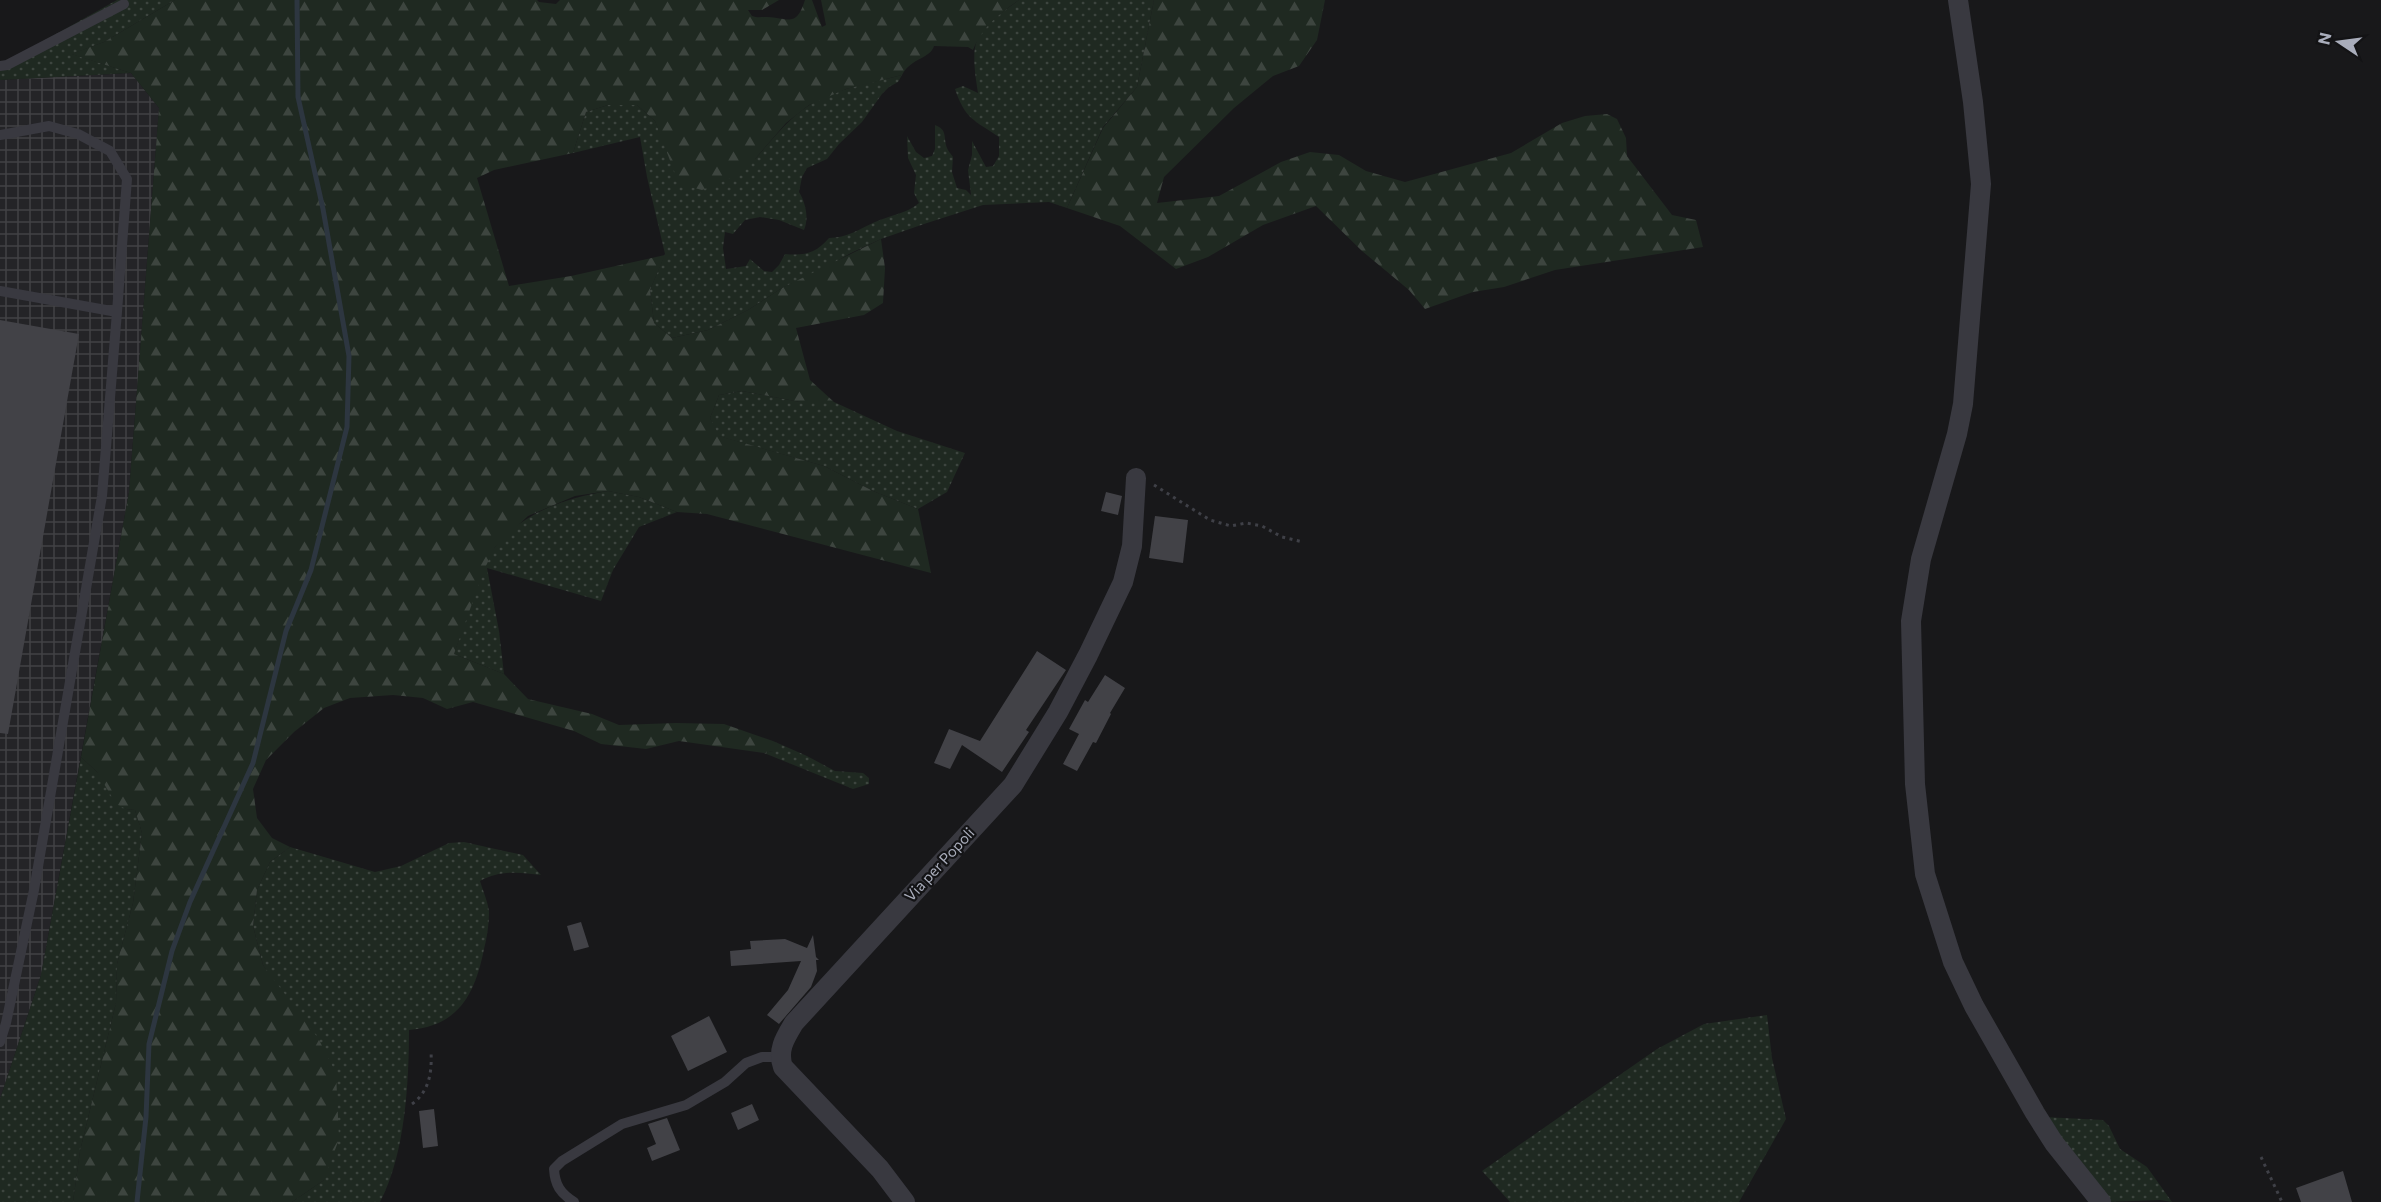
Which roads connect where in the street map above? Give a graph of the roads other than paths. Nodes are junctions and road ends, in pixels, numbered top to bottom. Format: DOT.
graph roads {
  1 [pos="1958,0"];
  2 [pos="124,4"];
  3 [pos="0,66"];
  4 [pos="0,135"];
  5 [pos="0,291"];
  6 [pos="117,312"];
  7 [pos="1136,478"];
  8 [pos="0,1042"];
  9 [pos="780,1057"];
  10 [pos="574,1202"];
  11 [pos="905,1202"];
  12 [pos="2101,1202"];
  1 -- 12 [label="street"];
  2 -- 3 [label="lane"];
  4 -- 6 [label="lane"];
  5 -- 6 [label="lane"];
  6 -- 8 [label="lane"];
  7 -- 9 [label="street, Via per Popoli"];
  9 -- 10 [label="lane"];
  9 -- 11 [label="street"];
}
